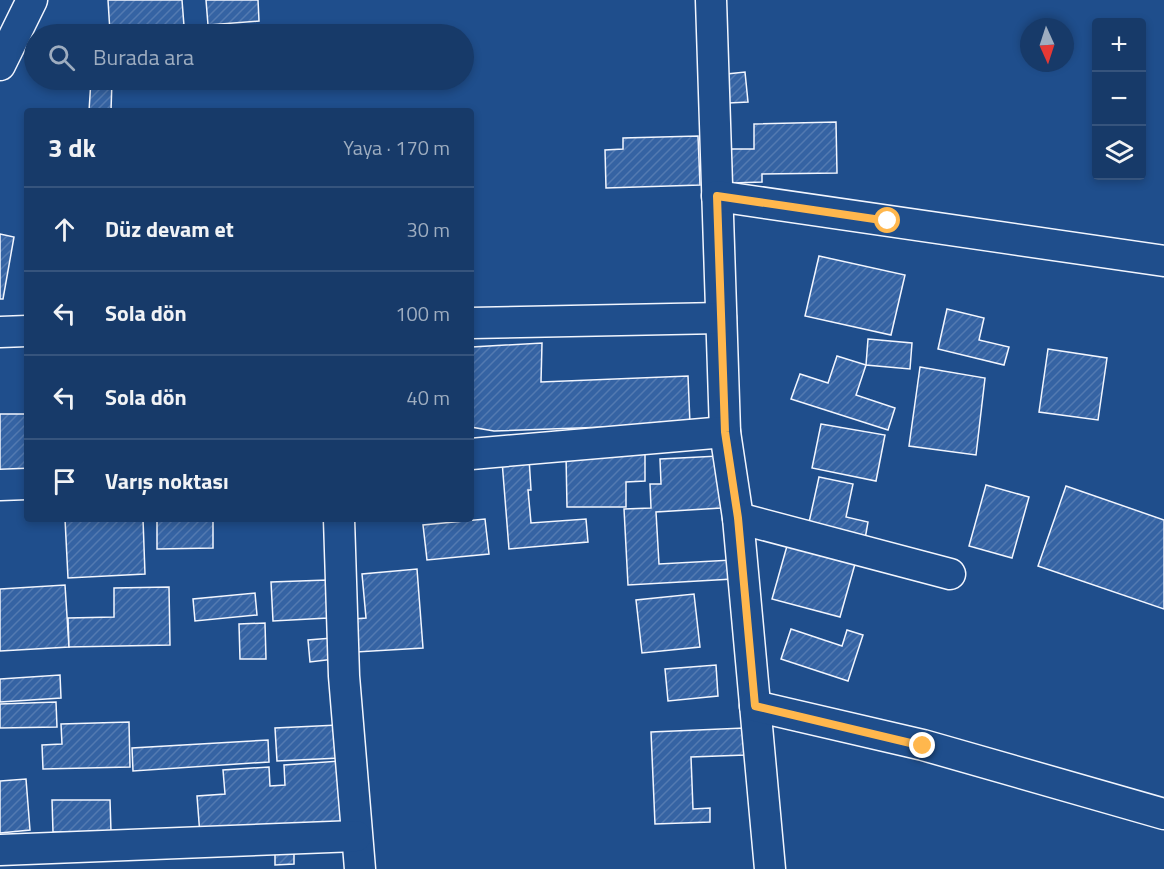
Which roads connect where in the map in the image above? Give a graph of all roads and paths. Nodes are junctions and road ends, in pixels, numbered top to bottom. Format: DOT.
graph roads {
  1 [pos="32,0"];
  2 [pos="711,0"];
  3 [pos="0,65"];
  4 [pos="717,196"];
  5 [pos="1164,261"];
  6 [pos="721,318"];
  7 [pos="474,323"];
  8 [pos="24,331"];
  9 [pos="0,332"];
  10 [pos="725,432"];
  11 [pos="474,454"];
  12 [pos="24,484"];
  13 [pos="0,485"];
  14 [pos="738,518"];
  15 [pos="339,522"];
  16 [pos="950,574"];
  17 [pos="755,706"];
  18 [pos="1164,814"];
  19 [pos="356,836"];
  20 [pos="0,850"];
  21 [pos="360,869"];
  22 [pos="770,869"];
  1 -- 3 [label="street"];
  2 -- 4 [label="street"];
  4 -- 5 [label="street"];
  4 -- 6 [label="street"];
  6 -- 7 [label="street"];
  6 -- 10 [label="street"];
  8 -- 9 [label="street"];
  10 -- 11 [label="street"];
  10 -- 14 [label="street"];
  12 -- 13 [label="street"];
  14 -- 16 [label="street"];
  14 -- 17 [label="street"];
  15 -- 19 [label="street"];
  17 -- 18 [label="street"];
  17 -- 22 [label="street"];
  19 -- 20 [label="street"];
  19 -- 21 [label="street"];
}
